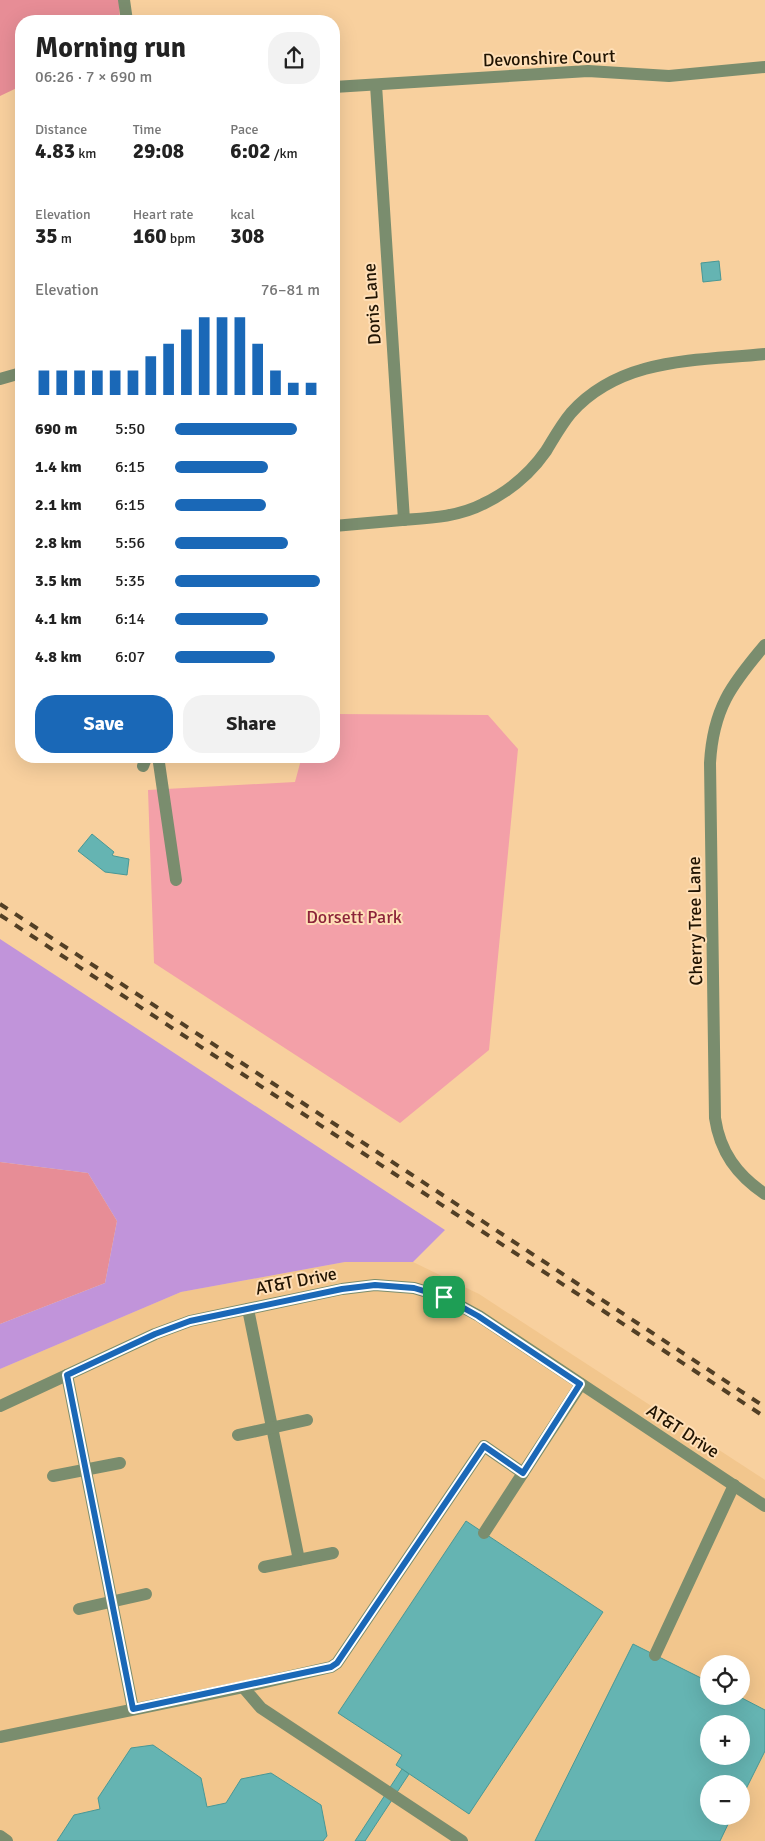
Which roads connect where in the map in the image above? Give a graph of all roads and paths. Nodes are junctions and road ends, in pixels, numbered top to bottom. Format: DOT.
graph roads {
  1 [pos="124,0"];
  2 [pos="126,15"];
  3 [pos="765,67"];
  4 [pos="376,85"];
  5 [pos="340,87"];
  6 [pos="765,354"];
  7 [pos="15,375"];
  8 [pos="0,379"];
  9 [pos="404,520"];
  10 [pos="340,525"];
  11 [pos="765,645"];
  12 [pos="159,763"];
  13 [pos="176,880"];
  14 [pos="765,1194"];
  15 [pos="248,1309"];
  16 [pos="67,1375"];
  17 [pos="580,1384"];
  18 [pos="0,1406"];
  19 [pos="307,1420"];
  20 [pos="272,1428"];
  21 [pos="238,1435"];
  22 [pos="120,1463"];
  23 [pos="86,1470"];
  24 [pos="523,1473"];
  25 [pos="53,1476"];
  26 [pos="734,1485"];
  27 [pos="765,1506"];
  28 [pos="484,1533"];
  29 [pos="333,1553"];
  30 [pos="299,1560"];
  31 [pos="264,1567"];
  32 [pos="146,1594"];
  33 [pos="112,1602"];
  34 [pos="79,1609"];
  35 [pos="655,1655"];
  36 [pos="243,1687"];
  37 [pos="133,1709"];
  38 [pos="0,1737"];
  39 [pos="0,1836"];
  40 [pos="7,1841"];
  41 [pos="462,1841"];
  1 -- 2 [label="street"];
  3 -- 4 [label="street, Devonshire Court"];
  4 -- 5 [label="street, Devonshire Court"];
  4 -- 9 [label="street, Doris Lane"];
  6 -- 9 [label="street"];
  7 -- 8 [label="street"];
  9 -- 10 [label="street"];
  11 -- 14 [label="street, Cherry Tree Lane"];
  12 -- 13 [label="street"];
  15 -- 16 [label="street, AT&T Drive"];
  15 -- 17 [label="street, AT&T Drive"];
  15 -- 20 [label="street"];
  16 -- 18 [label="street, AT&T Drive"];
  16 -- 23 [label="street"];
  17 -- 24 [label="street"];
  17 -- 26 [label="street, AT&T Drive"];
  19 -- 20 [label="street"];
  20 -- 21 [label="street"];
  20 -- 30 [label="street"];
  22 -- 23 [label="street"];
  23 -- 25 [label="street"];
  23 -- 33 [label="street"];
  24 -- 28 [label="street"];
  24 -- 36 [label="street"];
  26 -- 27 [label="street, AT&T Drive"];
  26 -- 35 [label="street"];
  29 -- 30 [label="street"];
  30 -- 31 [label="street"];
  32 -- 33 [label="street"];
  33 -- 34 [label="street"];
  33 -- 37 [label="street"];
  36 -- 37 [label="street"];
  36 -- 41 [label="street"];
  37 -- 38 [label="street"];
  39 -- 40 [label="street"];
}
